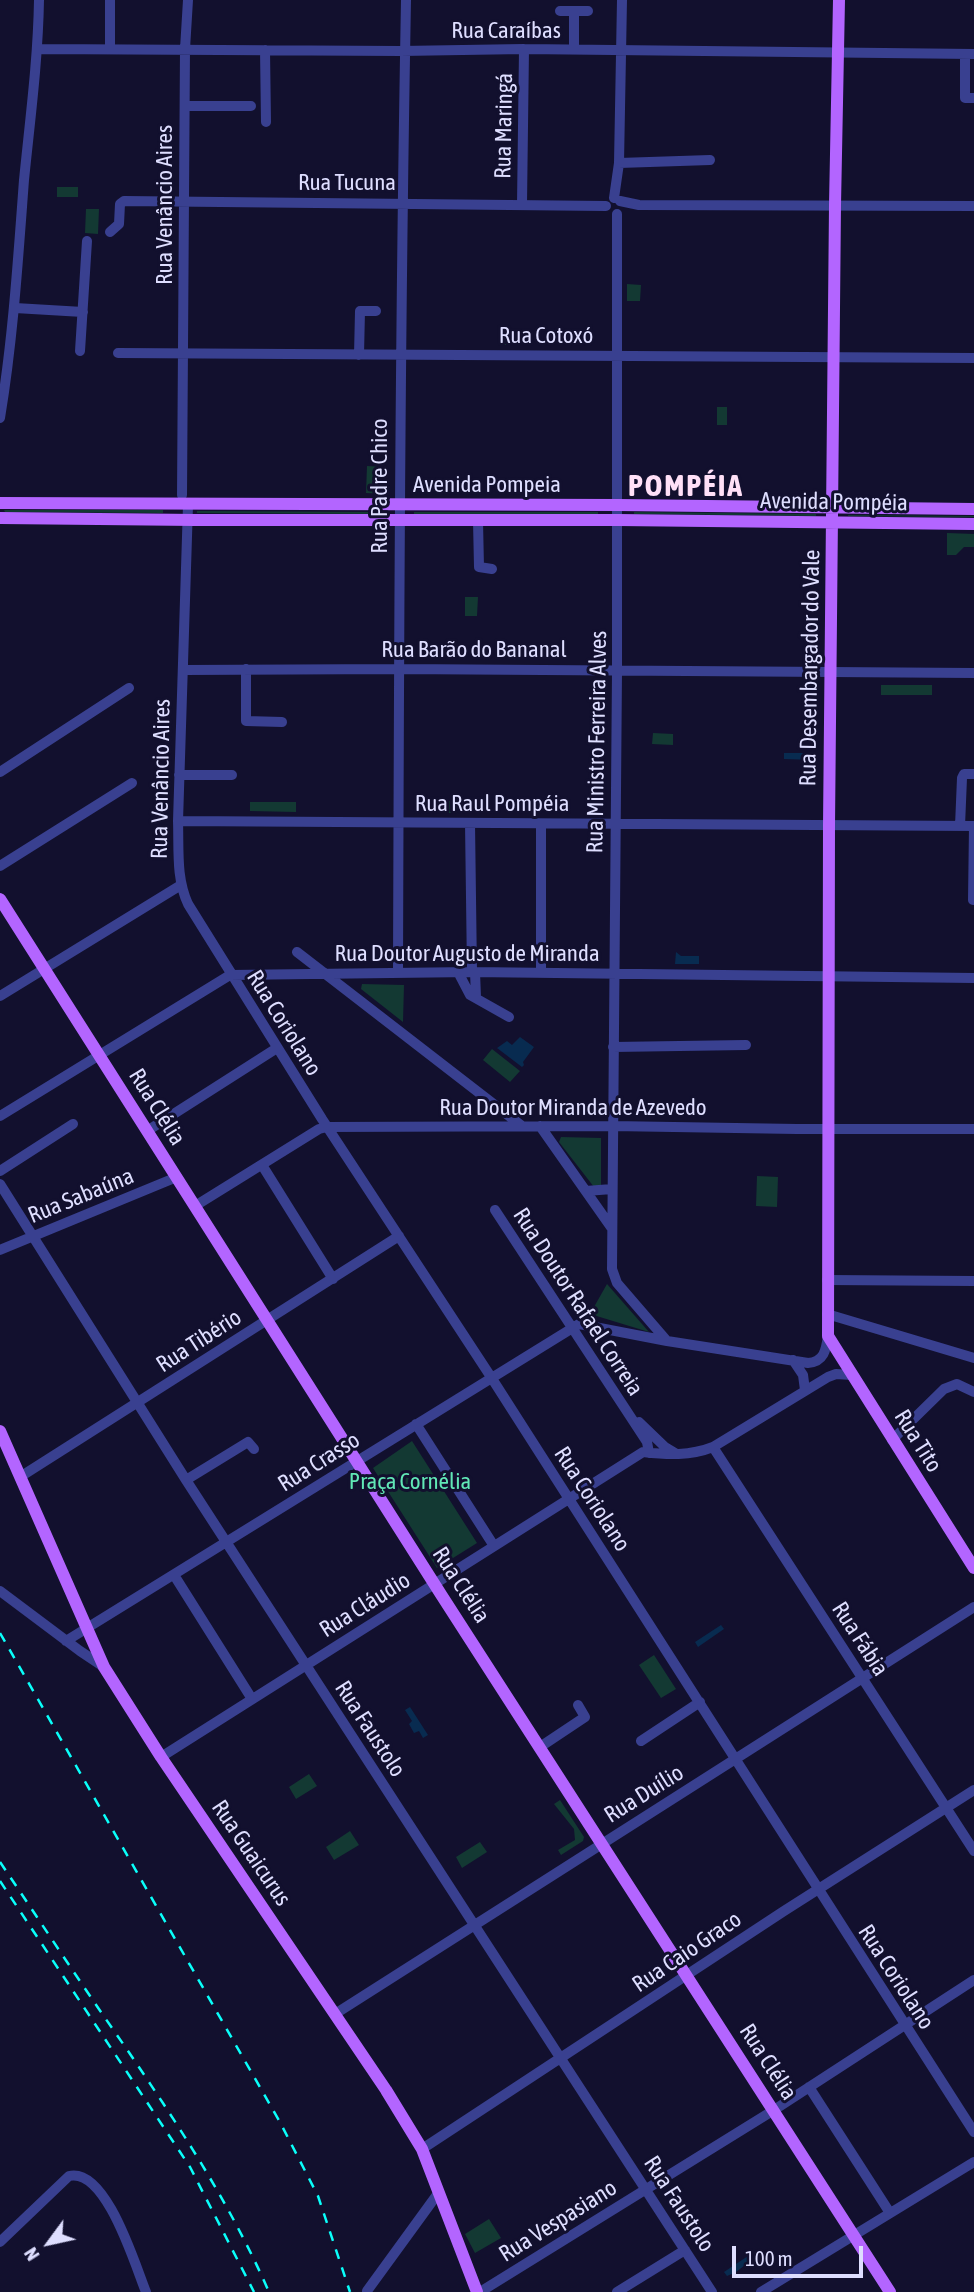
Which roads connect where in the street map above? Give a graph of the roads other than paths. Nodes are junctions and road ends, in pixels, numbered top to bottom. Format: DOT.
graph roads {
  1 [pos="39,0"];
  2 [pos="110,0"];
  3 [pos="188,0"];
  4 [pos="406,0"];
  5 [pos="622,0"];
  6 [pos="839,0"];
  7 [pos="560,11"];
  8 [pos="573,11"];
  9 [pos="588,11"];
  10 [pos="38,49"];
  11 [pos="110,49"];
  12 [pos="185,49"];
  13 [pos="524,49"];
  14 [pos="573,49"];
  15 [pos="265,50"];
  16 [pos="405,51"];
  17 [pos="620,51"];
  18 [pos="837,52"];
  19 [pos="969,54"];
  20 [pos="974,99"];
  21 [pos="185,106"];
  22 [pos="251,106"];
  23 [pos="266,122"];
  24 [pos="710,160"];
  25 [pos="619,163"];
  26 [pos="184,202"];
  27 [pos="401,202"];
  28 [pos="522,204"];
  29 [pos="835,205"];
  30 [pos="616,206"];
  31 [pos="974,206"];
  32 [pos="110,232"];
  33 [pos="87,241"];
  34 [pos="15,308"];
  35 [pos="376,311"];
  36 [pos="83,312"];
  37 [pos="80,351"];
  38 [pos="118,354"];
  39 [pos="183,354"];
  40 [pos="359,355"];
  41 [pos="400,355"];
  42 [pos="617,356"];
  43 [pos="835,356"];
  44 [pos="974,358"];
  45 [pos="0,418"];
  46 [pos="185,500"];
  47 [pos="0,503"];
  48 [pos="618,505"];
  49 [pos="399,506"];
  50 [pos="832,508"];
  51 [pos="974,509"];
  52 [pos="0,518"];
  53 [pos="188,520"];
  54 [pos="618,520"];
  55 [pos="399,521"];
  56 [pos="478,521"];
  57 [pos="832,523"];
  58 [pos="974,524"];
  59 [pos="492,569"];
  60 [pos="246,669"];
  61 [pos="398,669"];
  62 [pos="184,670"];
  63 [pos="617,671"];
  64 [pos="831,672"];
  65 [pos="974,673"];
  66 [pos="129,688"];
  67 [pos="282,722"];
  68 [pos="0,772"];
  69 [pos="974,774"];
  70 [pos="179,775"];
  71 [pos="232,775"];
  72 [pos="132,783"];
  73 [pos="178,821"];
  74 [pos="397,823"];
  75 [pos="470,823"];
  76 [pos="541,824"];
  77 [pos="614,824"];
  78 [pos="829,825"];
  79 [pos="960,826"];
  80 [pos="974,826"];
  81 [pos="0,866"];
  82 [pos="181,885"];
  83 [pos="0,899"];
  84 [pos="973,900"];
  85 [pos="297,952"];
  86 [pos="44,969"];
  87 [pos="458,972"];
  88 [pos="474,972"];
  89 [pos="323,973"];
  90 [pos="339,973"];
  91 [pos="398,973"];
  92 [pos="541,973"];
  93 [pos="613,974"];
  94 [pos="230,975"];
  95 [pos="829,976"];
  96 [pos="974,978"];
  97 [pos="345,990"];
  98 [pos="0,996"];
  99 [pos="476,997"];
  100 [pos="509,1017"];
  101 [pos="746,1045"];
  102 [pos="613,1047"];
  103 [pos="277,1048"];
  104 [pos="99,1055"];
  105 [pos="493,1104"];
  106 [pos="0,1116"];
  107 [pos="74,1124"];
  108 [pos="612,1125"];
  109 [pos="540,1126"];
  110 [pos="327,1127"];
  111 [pos="497,1127"];
  112 [pos="523,1127"];
  113 [pos="974,1129"];
  114 [pos="828,1130"];
  115 [pos="147,1131"];
  116 [pos="262,1166"];
  117 [pos="0,1171"];
  118 [pos="177,1177"];
  119 [pos="0,1184"];
  120 [pos="612,1189"];
  121 [pos="586,1191"];
  122 [pos="195,1206"];
  123 [pos="495,1210"];
  124 [pos="612,1227"];
  125 [pos="34,1236"];
  126 [pos="399,1236"];
  127 [pos="0,1251"];
  128 [pos="333,1279"];
  129 [pos="827,1280"];
  130 [pos="974,1281"];
  131 [pos="827,1314"];
  132 [pos="267,1320"];
  133 [pos="572,1328"];
  134 [pos="828,1336"];
  135 [pos="667,1341"];
  136 [pos="974,1358"];
  137 [pos="793,1360"];
  138 [pos="852,1376"];
  139 [pos="492,1377"];
  140 [pos="805,1390"];
  141 [pos="974,1392"];
  142 [pos="137,1403"];
  143 [pos="629,1416"];
  144 [pos="416,1424"];
  145 [pos="0,1431"];
  146 [pos="892,1440"];
  147 [pos="713,1447"];
  148 [pos="254,1449"];
  149 [pos="649,1453"];
  150 [pos="679,1455"];
  151 [pos="357,1461"];
  152 [pos="20,1477"];
  153 [pos="186,1480"];
  154 [pos="569,1500"];
  155 [pos="226,1542"];
  156 [pos="494,1546"];
  157 [pos="974,1568"];
  158 [pos="174,1574"];
  159 [pos="435,1584"];
  160 [pos="0,1591"];
  161 [pos="974,1607"];
  162 [pos="86,1629"];
  163 [pos="66,1641"];
  164 [pos="306,1665"];
  165 [pos="104,1667"];
  166 [pos="863,1679"];
  167 [pos="252,1699"];
  168 [pos="700,1702"];
  169 [pos="578,1705"];
  170 [pos="641,1741"];
  171 [pos="540,1747"];
  172 [pos="161,1756"];
  173 [pos="735,1759"];
  174 [pos="974,1790"];
  175 [pos="946,1807"];
  176 [pos="602,1843"];
  177 [pos="974,1851"];
  178 [pos="817,1889"];
  179 [pos="474,1925"];
  180 [pos="687,1975"];
  181 [pos="974,1980"];
  182 [pos="335,2014"];
  183 [pos="904,2025"];
  184 [pos="561,2059"];
  185 [pos="809,2087"];
  186 [pos="774,2110"];
  187 [pos="974,2132"];
  188 [pos="422,2149"];
  189 [pos="974,2162"];
  190 [pos="647,2189"];
  191 [pos="439,2192"];
  192 [pos="890,2213"];
  193 [pos="854,2234"];
  194 [pos="0,2242"];
  195 [pos="685,2250"];
  196 [pos="367,2291"];
  197 [pos="146,2292"];
  198 [pos="478,2292"];
  199 [pos="617,2292"];
  200 [pos="712,2292"];
  201 [pos="761,2292"];
  202 [pos="890,2292"];
  1 -- 10 [label="street"];
  2 -- 11 [label="street"];
  3 -- 12 [label="street, Rua Venâncio Aires"];
  4 -- 16 [label="street, Rua Padre Chico"];
  5 -- 17 [label="street, Rua Ministro Ferreira Alves"];
  6 -- 18 [label="main road, Rua Desembargador do Vale"];
  7 -- 8 [label="street"];
  8 -- 9 [label="street"];
  8 -- 14 [label="street"];
  10 -- 11 [label="street, Rua Caraíbas"];
  10 -- 34 [label="street"];
  11 -- 12 [label="street, Rua Caraíbas"];
  12 -- 15 [label="street, Rua Caraíbas"];
  12 -- 21 [label="street, Rua Venâncio Aires"];
  13 -- 14 [label="street, Rua Caraíbas"];
  13 -- 16 [label="street, Rua Caraíbas"];
  13 -- 28 [label="street, Rua Maringá"];
  14 -- 17 [label="street, Rua Caraíbas"];
  15 -- 16 [label="street, Rua Caraíbas"];
  15 -- 23 [label="street"];
  16 -- 27 [label="street, Rua Padre Chico"];
  17 -- 18 [label="street, Rua Caraíbas"];
  17 -- 25 [label="street, Rua Ministro Ferreira Alves"];
  18 -- 19 [label="street, Rua Caraíbas"];
  18 -- 29 [label="main road, Rua Desembargador do Vale"];
  19 -- 20 [label="street"];
  21 -- 22 [label="street"];
  21 -- 26 [label="street, Rua Venâncio Aires"];
  24 -- 25 [label="street"];
  25 -- 30 [label="street, Rua Ministro Ferreira Alves"];
  26 -- 27 [label="street, Rua Tucuna"];
  26 -- 32 [label="street, Rua Tucuna"];
  26 -- 39 [label="street, Rua Venâncio Aires"];
  27 -- 28 [label="street, Rua Tucuna"];
  27 -- 41 [label="street, Rua Padre Chico"];
  28 -- 30 [label="street, Rua Tucuna"];
  29 -- 30 [label="street, Rua Tucuna"];
  29 -- 31 [label="street, Rua Tucuna"];
  29 -- 43 [label="main road, Rua Desembargador do Vale"];
  30 -- 42 [label="street, Rua Ministro Ferreira Alves"];
  33 -- 36 [label="street"];
  34 -- 36 [label="street"];
  34 -- 45 [label="street"];
  35 -- 40 [label="street"];
  36 -- 37 [label="street"];
  38 -- 39 [label="street, Rua Cotoxó"];
  39 -- 40 [label="street, Rua Cotoxó"];
  39 -- 46 [label="street, Rua Venâncio Aires"];
  40 -- 41 [label="street, Rua Cotoxó"];
  41 -- 42 [label="street, Rua Cotoxó"];
  41 -- 49 [label="street, Rua Padre Chico"];
  42 -- 43 [label="street, Rua Cotoxó"];
  42 -- 48 [label="street, Rua Ministro Ferreira Alves"];
  43 -- 44 [label="street, Rua Cotoxó"];
  43 -- 50 [label="main road, Rua Desembargador do Vale"];
  46 -- 47 [label="main road, Avenida Pompeia"];
  46 -- 49 [label="main road, Avenida Pompeia"];
  46 -- 53 [label="street, Rua Venâncio Aires"];
  48 -- 49 [label="main road, Avenida Pompeia"];
  48 -- 50 [label="main road, Avenida Pompeia"];
  48 -- 54 [label="street, Rua Ministro Ferreira Alves"];
  49 -- 55 [label="street, Rua Padre Chico"];
  50 -- 51 [label="main road, Avenida Pompeia"];
  50 -- 57 [label="main road, Rua Desembargador do Vale"];
  52 -- 53 [label="main road, Avenida Pompeia"];
  53 -- 55 [label="main road, Avenida Pompeia"];
  53 -- 62 [label="street, Rua Venâncio Aires"];
  54 -- 56 [label="main road, Avenida Pompéia"];
  54 -- 57 [label="main road, Avenida Pompéia"];
  54 -- 63 [label="street, Rua Ministro Ferreira Alves"];
  55 -- 56 [label="main road, Avenida Pompéia"];
  55 -- 61 [label="street, Rua Padre Chico"];
  56 -- 59 [label="street"];
  57 -- 58 [label="main road, Avenida Pompéia"];
  57 -- 64 [label="main road, Rua Desembargador do Vale"];
  60 -- 61 [label="street, Rua Barão do Bananal"];
  60 -- 62 [label="street, Rua Barão do Bananal"];
  60 -- 67 [label="street"];
  61 -- 63 [label="street, Rua Barão do Bananal"];
  61 -- 74 [label="street, Rua Padre Chico"];
  62 -- 70 [label="street, Rua Venâncio Aires"];
  63 -- 64 [label="street, Rua Barão do Bananal"];
  63 -- 77 [label="street, Rua Ministro Ferreira Alves"];
  64 -- 65 [label="street, Rua Barão do Bananal"];
  64 -- 78 [label="main road, Rua Desembargador do Vale"];
  66 -- 68 [label="street"];
  69 -- 79 [label="street"];
  70 -- 71 [label="street"];
  70 -- 73 [label="street, Rua Venâncio Aires"];
  72 -- 81 [label="street"];
  73 -- 74 [label="street, Rua Raul Pompéia"];
  73 -- 82 [label="street, Rua Venâncio Aires"];
  74 -- 75 [label="street, Rua Raul Pompéia"];
  74 -- 91 [label="street, Rua Padre Chico"];
  75 -- 76 [label="street, Rua Raul Pompéia"];
  75 -- 88 [label="street"];
  76 -- 77 [label="street, Rua Raul Pompéia"];
  76 -- 92 [label="street"];
  77 -- 78 [label="street, Rua Raul Pompéia"];
  77 -- 93 [label="street, Rua Ministro Ferreira Alves"];
  78 -- 79 [label="street, Rua Raul Pompéia"];
  78 -- 95 [label="main road, Rua Desembargador do Vale"];
  79 -- 80 [label="street, Rua Raul Pompéia"];
  80 -- 84 [label="street"];
  82 -- 86 [label="street, Rua Venâncio Aires"];
  82 -- 94 [label="street, Rua Coriolano"];
  83 -- 86 [label="main road, Rua Clélia"];
  85 -- 89 [label="street"];
  86 -- 98 [label="street, Rua Venâncio Aires"];
  86 -- 104 [label="main road, Rua Clélia"];
  87 -- 88 [label="street, Rua Doutor Augusto de Miranda"];
  87 -- 91 [label="street, Rua Doutor Augusto de Miranda"];
  87 -- 99 [label="street"];
  88 -- 92 [label="street, Rua Doutor Augusto de Miranda"];
  88 -- 99 [label="street"];
  89 -- 90 [label="street, Rua Doutor Augusto de Miranda"];
  89 -- 94 [label="street, Rua Doutor Augusto de Miranda"];
  89 -- 97 [label="street"];
  90 -- 91 [label="street, Rua Doutor Augusto de Miranda"];
  90 -- 97 [label="street"];
  92 -- 93 [label="street, Rua Doutor Augusto de Miranda"];
  93 -- 95 [label="street, Rua Doutor Augusto de Miranda"];
  93 -- 102 [label="street, Rua Ministro Ferreira Alves"];
  94 -- 103 [label="street, Rua Coriolano"];
  94 -- 104 [label="street"];
  95 -- 96 [label="street, Rua Doutor Augusto de Miranda"];
  95 -- 114 [label="main road, Rua Desembargador do Vale"];
  97 -- 105 [label="street"];
  99 -- 100 [label="street"];
  101 -- 102 [label="street"];
  102 -- 108 [label="street, Rua Ministro Ferreira Alves"];
  103 -- 110 [label="street, Rua Coriolano"];
  103 -- 115 [label="street"];
  104 -- 106 [label="street"];
  104 -- 115 [label="main road, Rua Clélia"];
  105 -- 111 [label="street"];
  105 -- 112 [label="street"];
  107 -- 117 [label="street"];
  108 -- 109 [label="street, Rua Doutor Miranda de Azevedo"];
  108 -- 114 [label="street, Rua Doutor Miranda de Azevedo"];
  108 -- 120 [label="street, Rua Ministro Ferreira Alves"];
  109 -- 112 [label="street, Rua Doutor Miranda de Azevedo"];
  109 -- 121 [label="street"];
  110 -- 111 [label="street, Rua Doutor Miranda de Azevedo"];
  110 -- 116 [label="street, Rua Doutor Miranda de Azevedo"];
  110 -- 126 [label="street, Rua Coriolano"];
  111 -- 112 [label="street, Rua Doutor Miranda de Azevedo"];
  113 -- 114 [label="street, Rua Doutor Miranda de Azevedo"];
  114 -- 129 [label="main road, Rua Desembargador do Vale"];
  115 -- 118 [label="main road, Rua Clélia"];
  116 -- 122 [label="street, Rua Doutor Miranda de Azevedo"];
  116 -- 128 [label="street"];
  118 -- 122 [label="main road, Rua Clélia"];
  118 -- 125 [label="street, Rua Sabaúna"];
  119 -- 125 [label="street, Rua Faustolo"];
  120 -- 121 [label="street"];
  120 -- 124 [label="street, Rua Ministro Ferreira Alves"];
  121 -- 124 [label="street"];
  122 -- 132 [label="main road, Rua Clélia"];
  123 -- 133 [label="street, Rua Doutor Rafael Correia"];
  124 -- 135 [label="street, Rua Ministro Ferreira Alves"];
  125 -- 127 [label="street, Rua Sabaúna"];
  125 -- 142 [label="street, Rua Faustolo"];
  126 -- 128 [label="street, Rua Tibério"];
  126 -- 139 [label="street, Rua Coriolano"];
  128 -- 132 [label="street, Rua Tibério"];
  129 -- 130 [label="street"];
  129 -- 131 [label="main road, Rua Desembargador do Vale"];
  131 -- 134 [label="main road, Rua Desembargador do Vale"];
  131 -- 136 [label="street"];
  132 -- 142 [label="street, Rua Tibério"];
  132 -- 151 [label="main road, Rua Clélia"];
  133 -- 135 [label="street"];
  133 -- 139 [label="street, Rua Crasso"];
  133 -- 143 [label="street, Rua Doutor Rafael Correia"];
  134 -- 137 [label="street"];
  134 -- 138 [label="main road, Rua Tito"];
  135 -- 137 [label="street"];
  137 -- 140 [label="street"];
  138 -- 140 [label="street, Rua Cláudio"];
  138 -- 146 [label="main road, Rua Tito"];
  139 -- 144 [label="street, Rua Crasso"];
  139 -- 154 [label="street, Rua Coriolano"];
  140 -- 147 [label="street, Rua Cláudio"];
  141 -- 146 [label="street"];
  142 -- 152 [label="street, Rua Tibério"];
  142 -- 153 [label="street, Rua Faustolo"];
  143 -- 149 [label="street, Rua Doutor Rafael Correia"];
  143 -- 150 [label="street, Rua Doutor Rafael Correia"];
  144 -- 151 [label="street, Rua Crasso"];
  144 -- 156 [label="street"];
  145 -- 152 [label="main road, Rua Guaicurus"];
  146 -- 157 [label="main road, Rua Tito"];
  147 -- 150 [label="street, Rua Cláudio"];
  147 -- 166 [label="street, Rua Fábia"];
  148 -- 153 [label="street"];
  149 -- 150 [label="street, Rua Cláudio"];
  149 -- 154 [label="street, Rua Cláudio"];
  151 -- 155 [label="street, Rua Crasso"];
  151 -- 159 [label="main road, Rua Clélia"];
  152 -- 162 [label="main road, Rua Guaicurus"];
  153 -- 155 [label="street, Rua Faustolo"];
  154 -- 156 [label="street, Rua Cláudio"];
  154 -- 168 [label="street, Rua Coriolano"];
  155 -- 158 [label="street, Rua Crasso"];
  155 -- 164 [label="street, Rua Faustolo"];
  156 -- 159 [label="street, Rua Cláudio"];
  158 -- 162 [label="street, Rua Crasso"];
  158 -- 167 [label="street"];
  159 -- 164 [label="street, Rua Cláudio"];
  159 -- 171 [label="main road, Rua Clélia"];
  160 -- 163 [label="street"];
  161 -- 166 [label="street, Rua Duílio"];
  162 -- 163 [label="street, Rua Crasso"];
  162 -- 165 [label="main road, Rua Guaicurus"];
  163 -- 165 [label="street"];
  164 -- 167 [label="street, Rua Cláudio"];
  164 -- 179 [label="street, Rua Faustolo"];
  165 -- 172 [label="main road, Rua Guaicurus"];
  166 -- 173 [label="street, Rua Duílio"];
  166 -- 175 [label="street, Rua Fábia"];
  167 -- 172 [label="street, Rua Cláudio"];
  168 -- 170 [label="street"];
  168 -- 173 [label="street, Rua Coriolano"];
  169 -- 171 [label="street"];
  171 -- 176 [label="main road, Rua Clélia"];
  172 -- 182 [label="main road, Rua Guaicurus"];
  173 -- 176 [label="street, Rua Duílio"];
  173 -- 178 [label="street, Rua Coriolano"];
  174 -- 175 [label="street, Rua Caio Graco"];
  175 -- 177 [label="street, Rua Fábia"];
  175 -- 178 [label="street, Rua Caio Graco"];
  176 -- 179 [label="street, Rua Duílio"];
  176 -- 180 [label="main road, Rua Clélia"];
  178 -- 180 [label="street, Rua Caio Graco"];
  178 -- 183 [label="street, Rua Coriolano"];
  179 -- 182 [label="street, Rua Duílio"];
  179 -- 184 [label="street, Rua Faustolo"];
  180 -- 184 [label="street, Rua Caio Graco"];
  180 -- 186 [label="main road, Rua Clélia"];
  181 -- 183 [label="street, Rua Vespasiano"];
  182 -- 188 [label="main road, Rua Guaicurus"];
  183 -- 185 [label="street, Rua Vespasiano"];
  183 -- 187 [label="street, Rua Coriolano"];
  184 -- 188 [label="street, Rua Caio Graco"];
  184 -- 190 [label="street, Rua Faustolo"];
  185 -- 186 [label="street, Rua Vespasiano"];
  185 -- 192 [label="street"];
  186 -- 190 [label="street, Rua Vespasiano"];
  186 -- 193 [label="main road, Rua Clélia"];
  188 -- 191 [label="main road, Rua Guaicurus"];
  189 -- 192 [label="street"];
  190 -- 195 [label="street, Rua Faustolo"];
  190 -- 198 [label="street, Rua Vespasiano"];
  191 -- 196 [label="street"];
  191 -- 198 [label="main road, Rua Guaicurus"];
  192 -- 193 [label="street"];
  193 -- 201 [label="street"];
  193 -- 202 [label="main road, Rua Clélia"];
  194 -- 197 [label="street"];
  195 -- 199 [label="street"];
  195 -- 200 [label="street, Rua Faustolo"];
}
